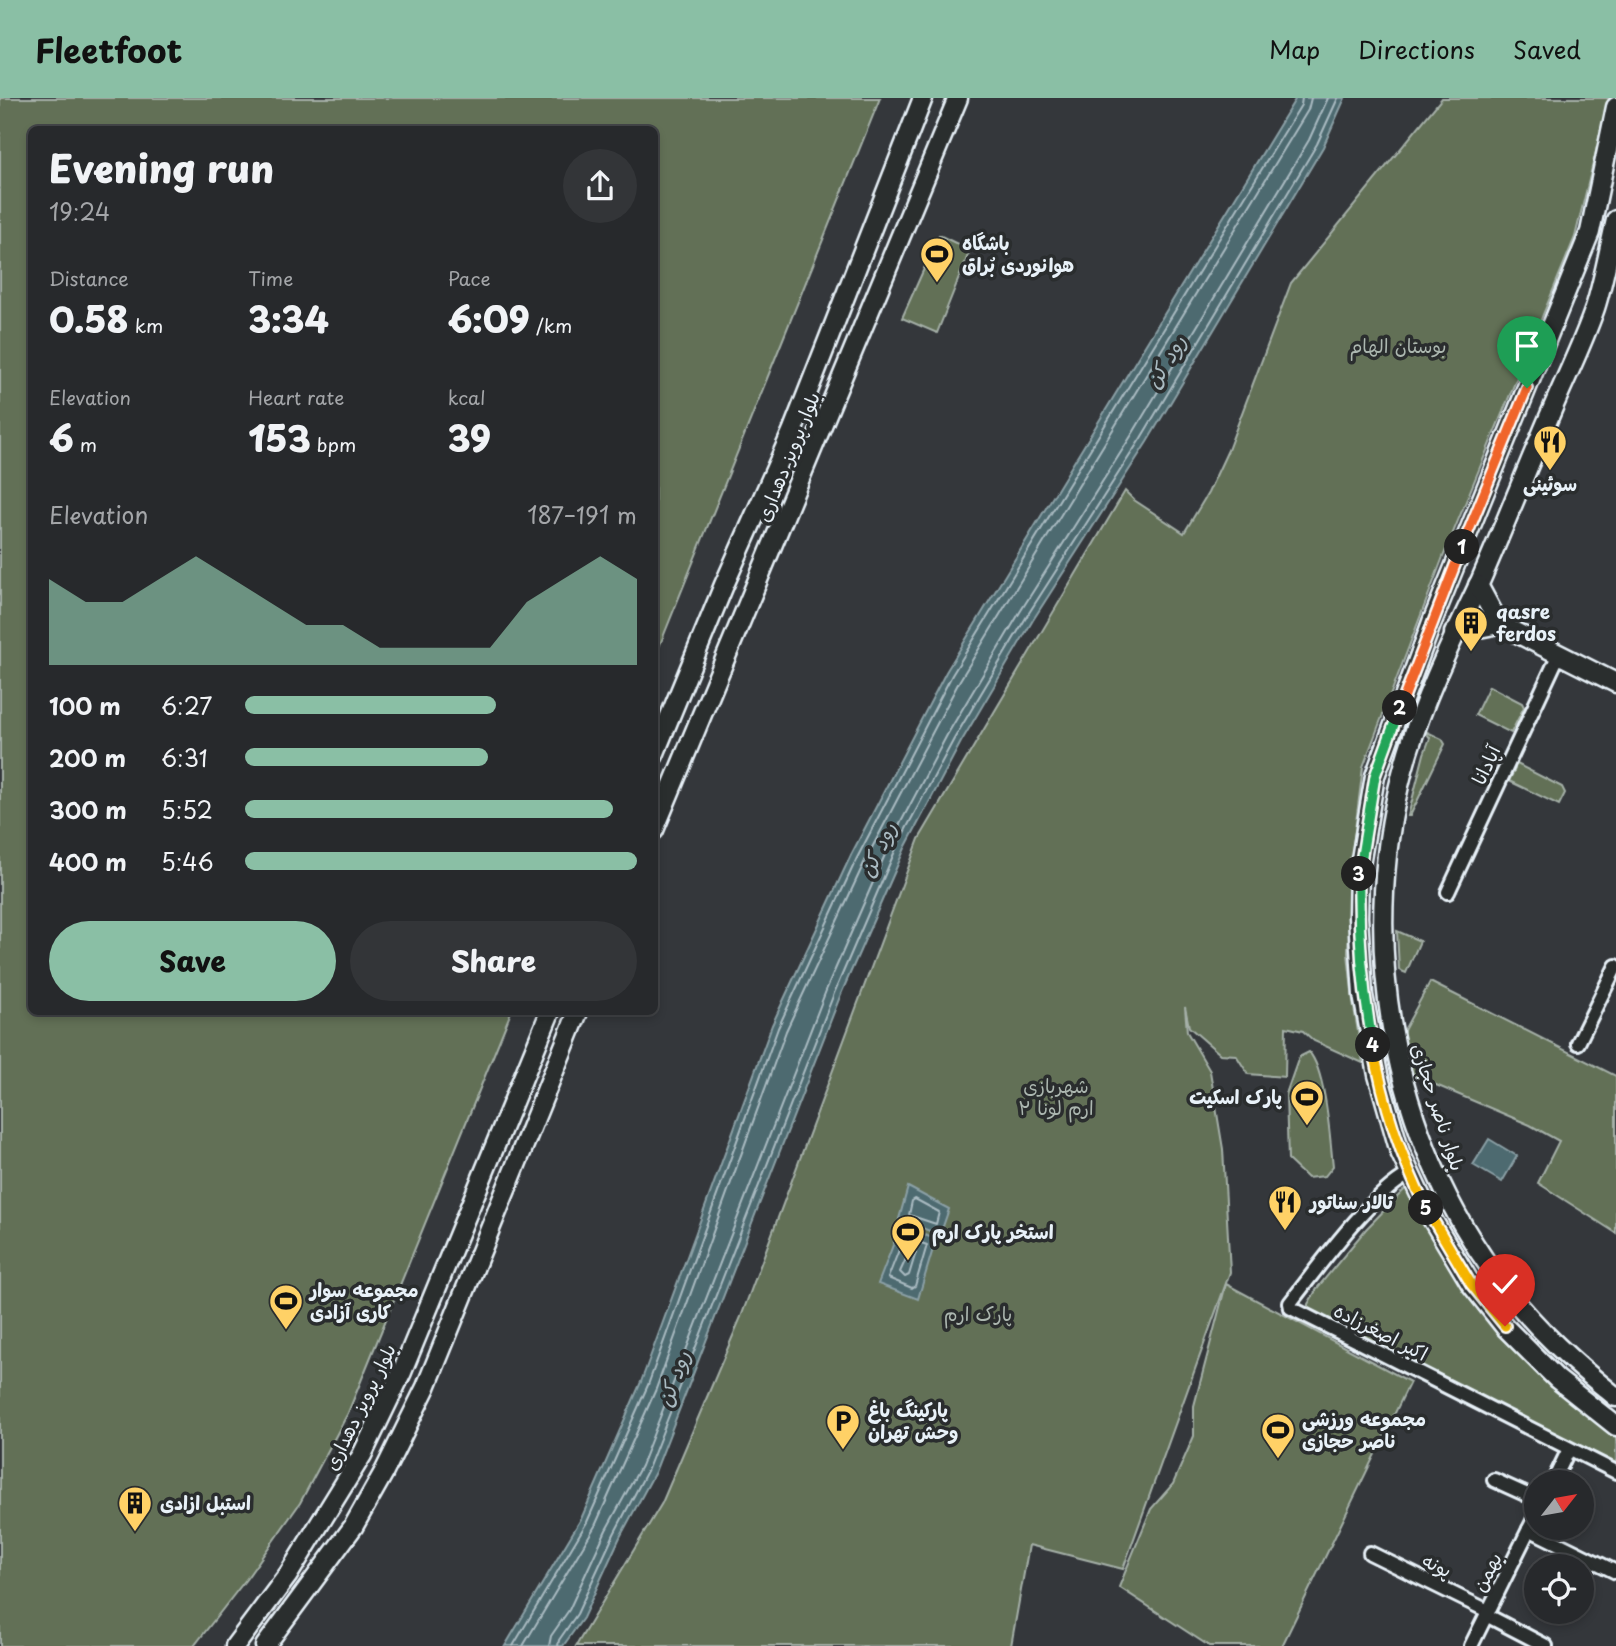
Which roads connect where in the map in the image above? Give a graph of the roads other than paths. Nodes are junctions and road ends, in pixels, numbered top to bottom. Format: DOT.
graph roads {
  1 [pos="923,98"];
  2 [pos="958,98"];
  3 [pos="1616,107"];
  4 [pos="1616,220"];
  5 [pos="1478,585"];
  6 [pos="1499,624"];
  7 [pos="1454,633"];
  8 [pos="1559,654"];
  9 [pos="1616,683"];
  10 [pos="658,745"];
  11 [pos="658,820"];
  12 [pos="1448,892"];
  13 [pos="1616,966"];
  14 [pos="549,1015"];
  15 [pos="577,1015"];
  16 [pos="1578,1043"];
  17 [pos="1409,1174"];
  18 [pos="1616,1397"];
  19 [pos="1616,1426"];
  20 [pos="1569,1449"];
  21 [pos="1559,1470"];
  22 [pos="1616,1472"];
  23 [pos="1494,1479"];
  24 [pos="1524,1493"];
  25 [pos="1524,1539"];
  26 [pos="1551,1540"];
  27 [pos="1370,1553"];
  28 [pos="1616,1572"];
  29 [pos="1487,1613"];
  30 [pos="235,1646"];
  31 [pos="265,1646"];
  32 [pos="1471,1646"];
  33 [pos="1546,1646"];
  1 -- 10 [label="main road, بلوار پرویز دهداری"];
  2 -- 11 [label="main road, بلوار پرویز دهداری"];
  3 -- 17 [label="main road"];
  4 -- 5 [label="main road, بلوار ناصر حجازی"];
  5 -- 6 [label="main road"];
  5 -- 7 [label="main road, بلوار ناصر حجازی"];
  6 -- 7 [label="main road"];
  6 -- 8 [label="main road"];
  7 -- 18 [label="main road, بلوار ناصر حجازی"];
  8 -- 9 [label="main road"];
  8 -- 12 [label="street, آپادانا"];
  13 -- 16 [label="street"];
  14 -- 30 [label="main road, بلوار پرویز دهداری"];
  15 -- 31 [label="main road"];
  17 -- 19 [label="main road"];
  17 -- 20 [label="street, اکبر اصغرزاده"];
  20 -- 21 [label="street"];
  20 -- 22 [label="street, اکبر اصغرزاده"];
  23 -- 24 [label="street"];
  25 -- 29 [label="street, بهمن"];
  26 -- 28 [label="street"];
  27 -- 29 [label="street, پونه"];
  29 -- 32 [label="street, بهمن"];
  29 -- 33 [label="street, پونه"];
}
